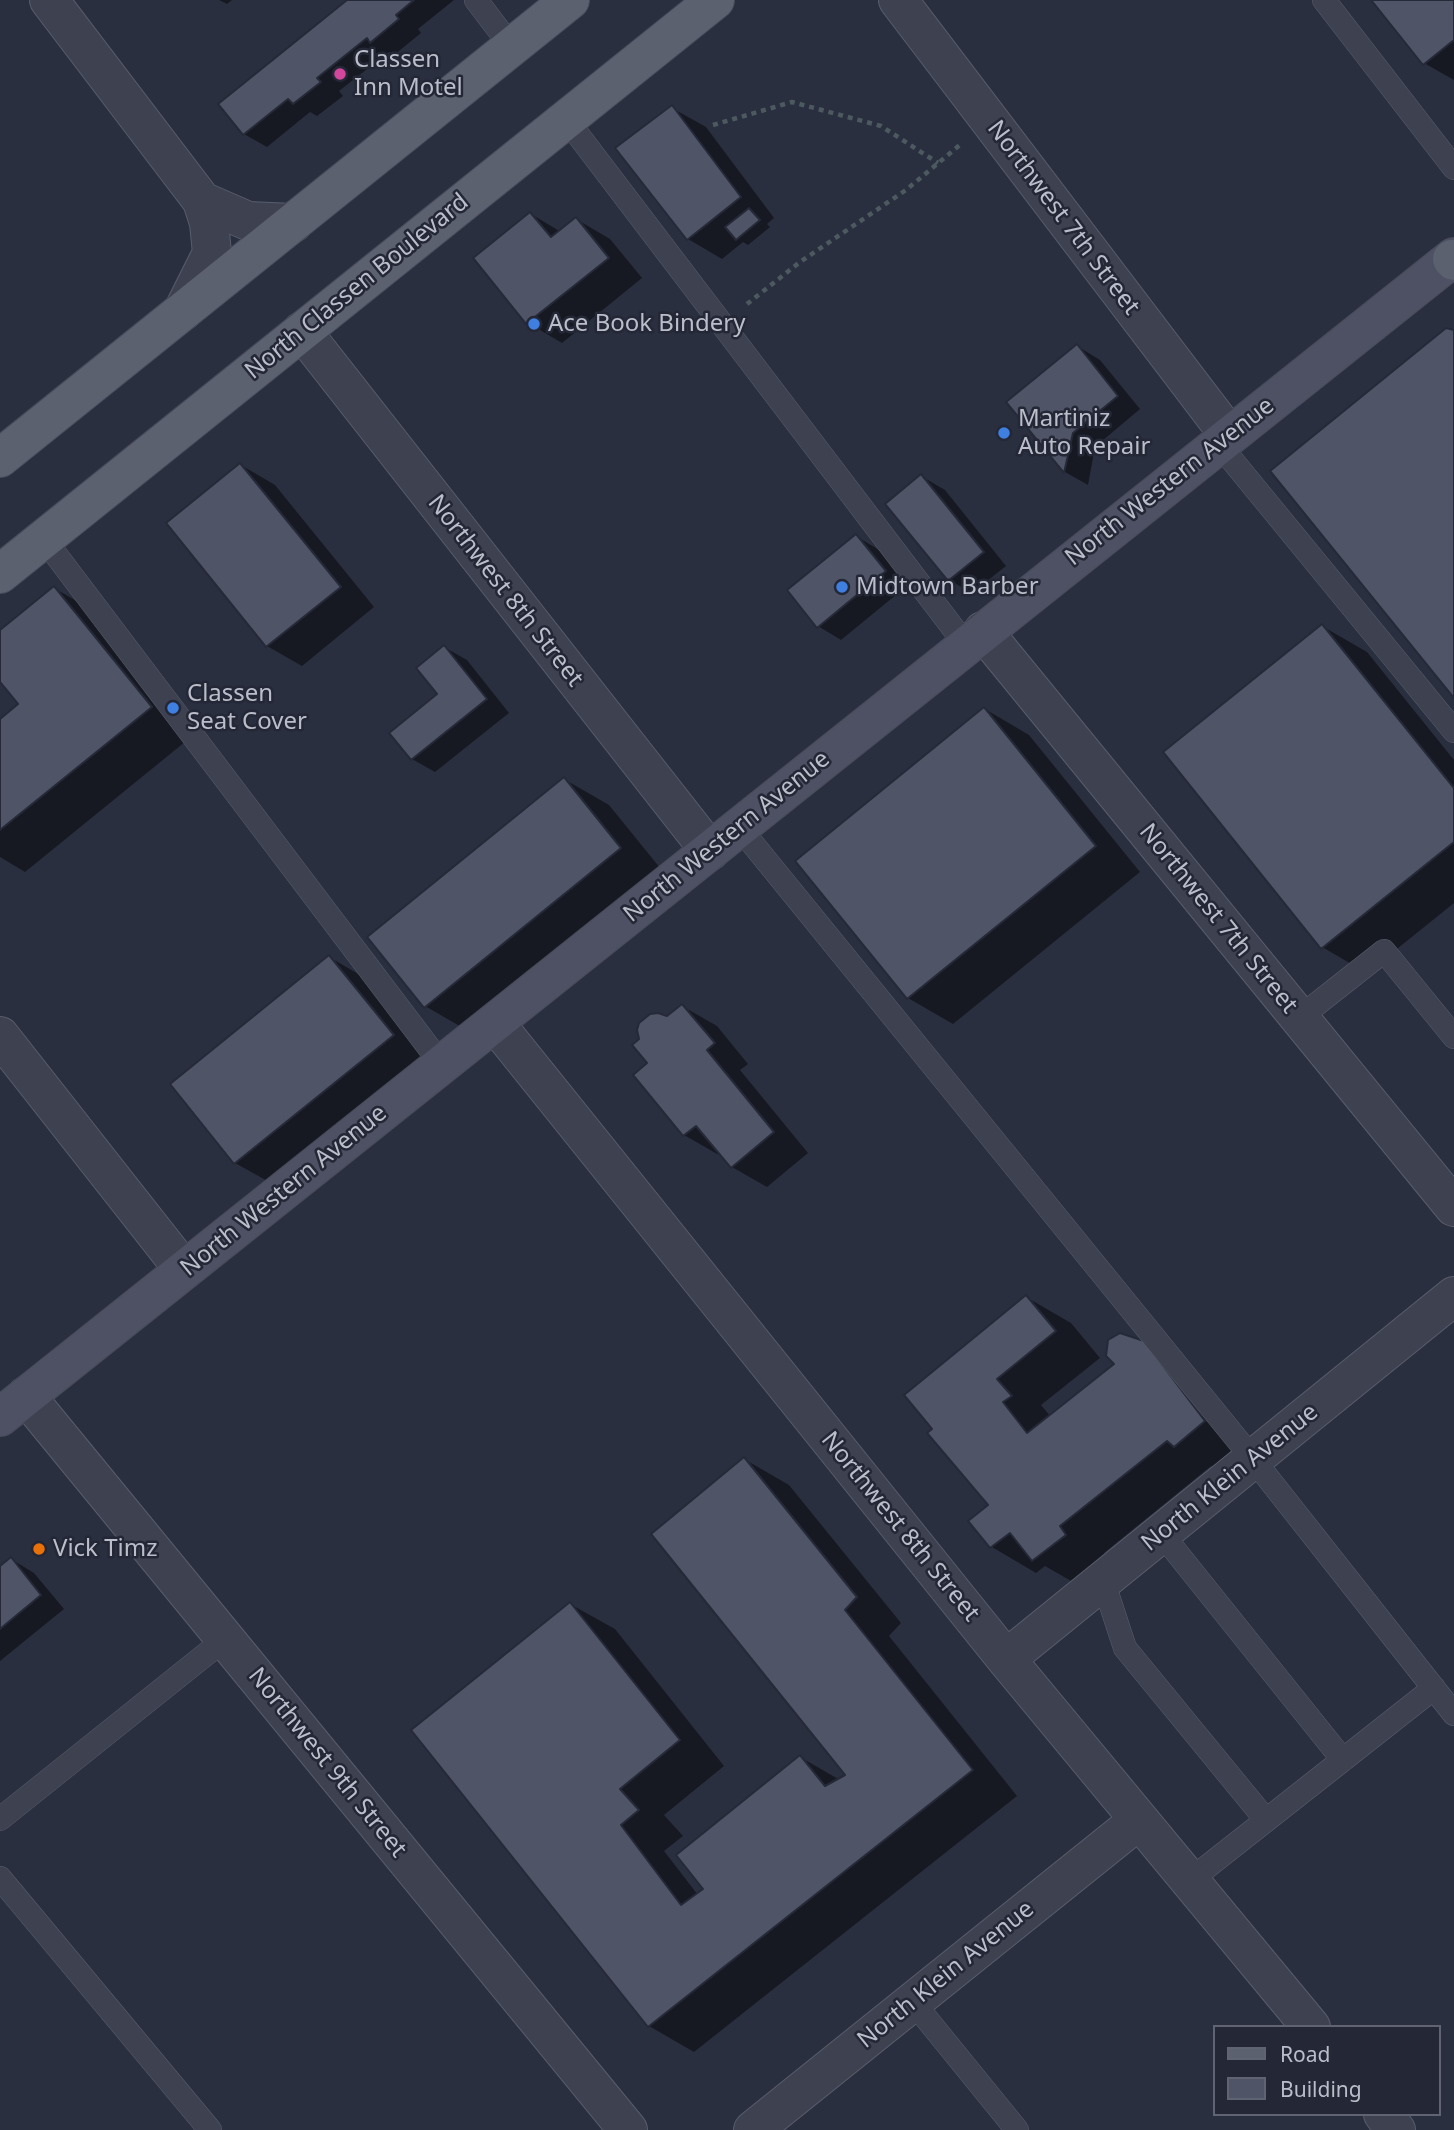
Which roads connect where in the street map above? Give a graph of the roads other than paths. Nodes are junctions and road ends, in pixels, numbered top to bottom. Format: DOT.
graph roads {
  1 [pos="49,0"];
  2 [pos="475,0"];
  3 [pos="570,0"];
  4 [pos="715,0"];
  5 [pos="898,0"];
  6 [pos="1324,0"];
  7 [pos="511,46"];
  8 [pos="566,119"];
  9 [pos="1454,168"];
  10 [pos="202,201"];
  11 [pos="293,223"];
  12 [pos="1453,259"];
  13 [pos="183,311"];
  14 [pos="302,331"];
  15 [pos="1223,439"];
  16 [pos="0,458"];
  17 [pos="44,539"];
  18 [pos="0,574"];
  19 [pos="974,638"];
  20 [pos="1454,731"];
  21 [pos="739,827"];
  22 [pos="710,851"];
  23 [pos="1299,1018"];
  24 [pos="495,1023"];
  25 [pos="0,1036"];
  26 [pos="1454,1037"];
  27 [pos="442,1065"];
  28 [pos="1454,1207"];
  29 [pos="184,1270"];
  30 [pos="1454,1296"];
  31 [pos="13,1406"];
  32 [pos="1253,1459"];
  33 [pos="1161,1533"];
  34 [pos="1103,1581"];
  35 [pos="225,1639"];
  36 [pos="1006,1659"];
  37 [pos="1434,1688"];
  38 [pos="1454,1714"];
  39 [pos="1343,1760"];
  40 [pos="0,1819"];
  41 [pos="1139,1820"];
  42 [pos="1266,1821"];
  43 [pos="0,1878"];
  44 [pos="1189,1881"];
  45 [pos="913,2002"];
  46 [pos="1309,2025"];
  47 [pos="1385,2116"];
  48 [pos="210,2130"];
  49 [pos="628,2130"];
  50 [pos="753,2130"];
  51 [pos="1017,2130"];
  52 [pos="1396,2130"];
  1 -- 10 [label="street"];
  2 -- 7 [label="lane"];
  3 -- 7 [label="main road"];
  4 -- 8 [label="main road, North Classen Boulevard"];
  5 -- 15 [label="street, Northwest 7th Street"];
  6 -- 9 [label="lane"];
  7 -- 11 [label="main road"];
  8 -- 14 [label="main road, North Classen Boulevard"];
  8 -- 19 [label="lane"];
  10 -- 11 [label="street"];
  10 -- 13 [label="street"];
  11 -- 13 [label="main road"];
  12 -- 15 [label="main road, North Western Avenue"];
  13 -- 16 [label="main road"];
  14 -- 17 [label="main road, North Classen Boulevard"];
  14 -- 22 [label="street, Northwest 8th Street"];
  15 -- 19 [label="main road, North Western Avenue"];
  15 -- 20 [label="lane"];
  17 -- 18 [label="main road, North Classen Boulevard"];
  17 -- 27 [label="lane"];
  19 -- 21 [label="main road, North Western Avenue"];
  19 -- 23 [label="street, Northwest 7th Street"];
  21 -- 22 [label="main road, North Western Avenue"];
  21 -- 32 [label="lane"];
  22 -- 24 [label="main road, North Western Avenue"];
  23 -- 26 [label="lane"];
  23 -- 28 [label="street, Northwest 7th Street"];
  24 -- 27 [label="main road, North Western Avenue"];
  24 -- 36 [label="street, Northwest 8th Street"];
  25 -- 29 [label="street"];
  27 -- 29 [label="main road, North Western Avenue"];
  29 -- 31 [label="main road, North Western Avenue"];
  30 -- 32 [label="street, North Klein Avenue"];
  31 -- 35 [label="street, Northwest 9th Street"];
  32 -- 33 [label="street, North Klein Avenue"];
  32 -- 37 [label="lane"];
  33 -- 34 [label="street, North Klein Avenue"];
  33 -- 39 [label="lane"];
  34 -- 36 [label="street, North Klein Avenue"];
  34 -- 42 [label="lane"];
  35 -- 40 [label="lane"];
  35 -- 49 [label="street, Northwest 9th Street"];
  36 -- 41 [label="street, Northwest 8th Street"];
  37 -- 38 [label="lane"];
  37 -- 39 [label="lane"];
  39 -- 42 [label="lane"];
  41 -- 44 [label="street, Northwest 8th Street"];
  41 -- 45 [label="street, North Klein Avenue"];
  42 -- 44 [label="lane"];
  43 -- 48 [label="lane"];
  44 -- 46 [label="street, Northwest 8th Street"];
  45 -- 50 [label="street, North Klein Avenue"];
  45 -- 51 [label="lane"];
  47 -- 52 [label="street"];
}
